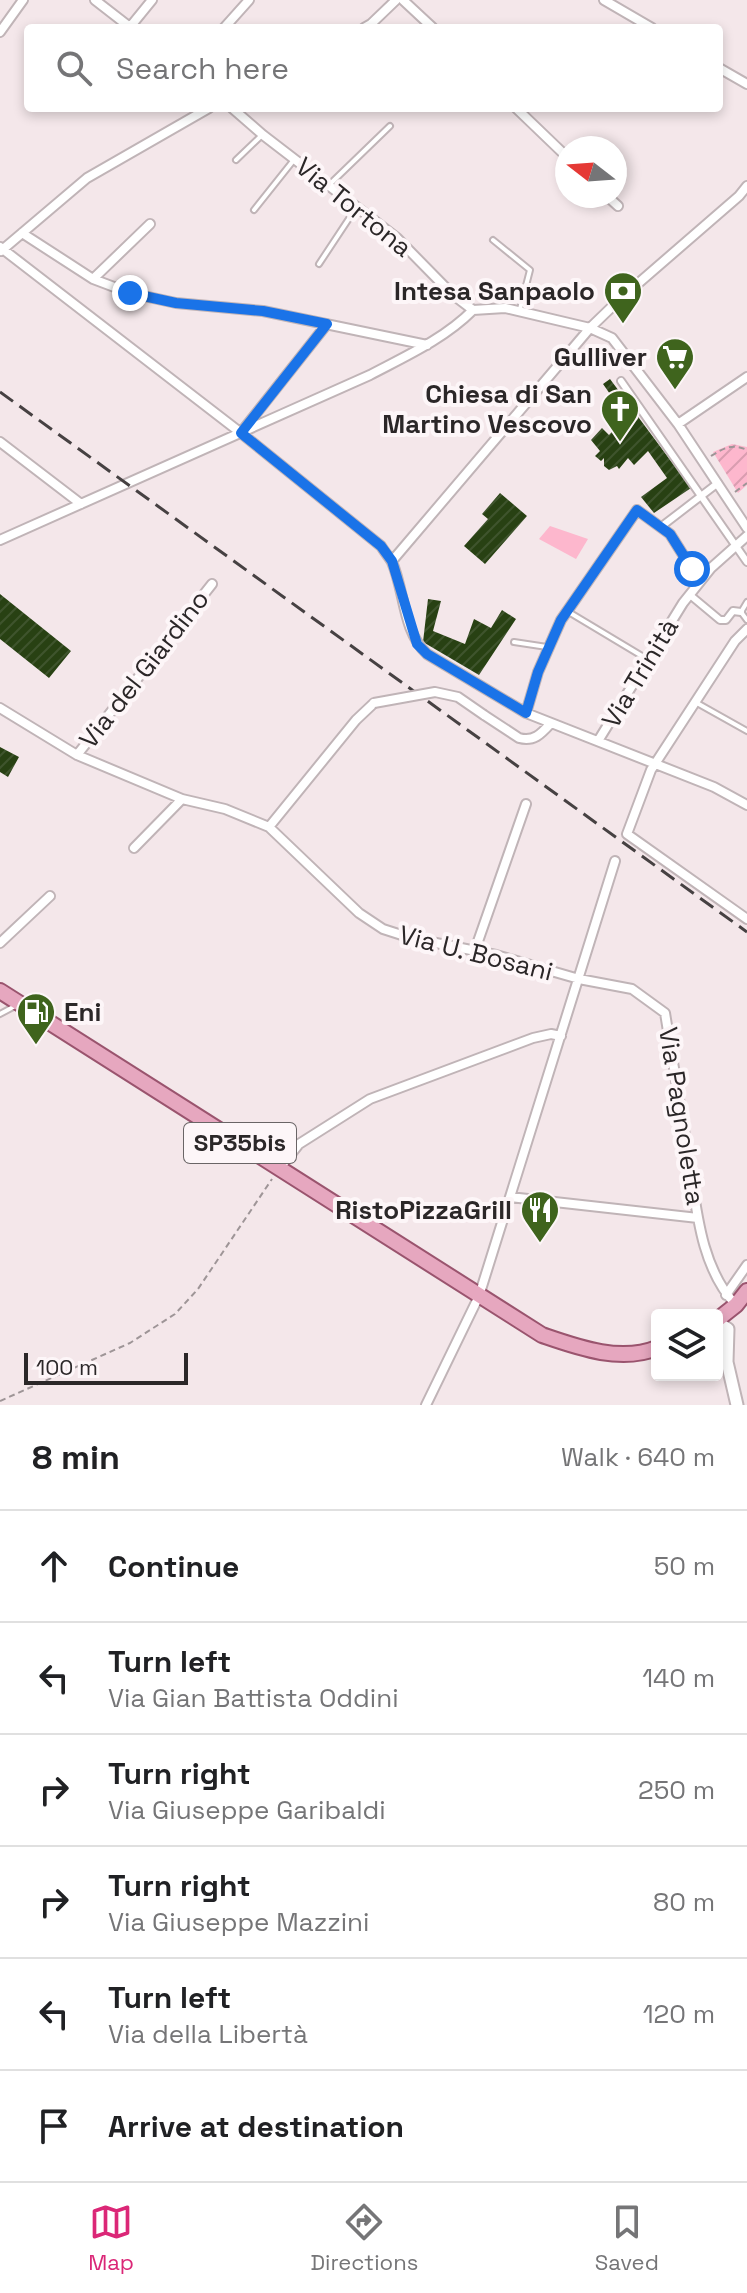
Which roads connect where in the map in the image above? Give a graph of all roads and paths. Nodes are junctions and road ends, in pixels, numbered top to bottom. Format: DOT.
graph roads {
  1 [pos="23,0"];
  2 [pos="95,0"];
  3 [pos="152,0"];
  4 [pos="249,0"];
  5 [pos="396,0"];
  6 [pos="403,0"];
  7 [pos="604,0"];
  8 [pos="126,24"];
  9 [pos="132,24"];
  10 [pos="228,24"];
  11 [pos="371,24"];
  12 [pos="429,24"];
  13 [pos="645,24"];
  14 [pos="0,32"];
  15 [pos="723,70"];
  16 [pos="747,84"];
  17 [pos="202,112"];
  18 [pos="237,112"];
  19 [pos="520,112"];
  20 [pos="390,126"];
  21 [pos="263,135"];
  22 [pos="555,145"];
  23 [pos="295,159"];
  24 [pos="236,160"];
  25 [pos="329,185"];
  26 [pos="747,186"];
  27 [pos="358,206"];
  28 [pos="254,210"];
  29 [pos="150,224"];
  30 [pos="22,233"];
  31 [pos="493,240"];
  32 [pos="1,249"];
  33 [pos="319,264"];
  34 [pos="93,279"];
  35 [pos="473,310"];
  36 [pos="519,311"];
  37 [pos="327,324"];
  38 [pos="590,328"];
  39 [pos="427,345"];
  40 [pos="747,377"];
  41 [pos="621,381"];
  42 [pos="678,424"];
  43 [pos="241,433"];
  44 [pos="0,442"];
  45 [pos="747,450"];
  46 [pos="703,461"];
  47 [pos="718,483"];
  48 [pos="747,483"];
  49 [pos="701,496"];
  50 [pos="727,498"];
  51 [pos="81,504"];
  52 [pos="662,526"];
  53 [pos="747,528"];
  54 [pos="747,536"];
  55 [pos="0,540"];
  56 [pos="736,546"];
  57 [pos="392,561"];
  58 [pos="747,562"];
  59 [pos="702,579"];
  60 [pos="212,584"];
  61 [pos="690,595"];
  62 [pos="747,602"];
  63 [pos="567,611"];
  64 [pos="741,612"];
  65 [pos="747,620"];
  66 [pos="747,629"];
  67 [pos="514,642"];
  68 [pos="549,648"];
  69 [pos="648,660"];
  70 [pos="696,703"];
  71 [pos="0,708"];
  72 [pos="526,713"];
  73 [pos="551,723"];
  74 [pos="747,731"];
  75 [pos="598,741"];
  76 [pos="77,755"];
  77 [pos="657,763"];
  78 [pos="182,799"];
  79 [pos="526,804"];
  80 [pos="747,805"];
  81 [pos="269,827"];
  82 [pos="134,848"];
  83 [pos="615,861"];
  84 [pos="50,896"];
  85 [pos="747,919"];
  86 [pos="0,943"];
  87 [pos="475,950"];
  88 [pos="579,979"];
  89 [pos="0,991"];
  90 [pos="19,1003"];
  91 [pos="0,1014"];
  92 [pos="561,1036"];
  93 [pos="279,1169"];
  94 [pos="510,1197"];
  95 [pos="698,1218"];
  96 [pos="747,1265"];
  97 [pos="747,1291"];
  98 [pos="479,1296"];
  99 [pos="731,1300"];
  100 [pos="723,1319"];
  101 [pos="723,1337"];
  102 [pos="651,1351"];
  103 [pos="723,1356"];
  104 [pos="727,1362"];
  105 [pos="0,1401"];
  106 [pos="426,1405"];
  107 [pos="737,1405"];
  1 -- 14 [label="street"];
  2 -- 8 [label="street"];
  3 -- 9 [label="street"];
  4 -- 10 [label="street"];
  5 -- 11 [label="street"];
  6 -- 12 [label="street"];
  7 -- 13 [label="street"];
  15 -- 16 [label="street"];
  17 -- 30 [label="street"];
  18 -- 21 [label="street, Via Tortona"];
  19 -- 22 [label="street"];
  20 -- 25 [label="lane"];
  21 -- 23 [label="street, Via Tortona"];
  21 -- 24 [label="lane"];
  23 -- 25 [label="street, Via Tortona"];
  23 -- 28 [label="lane"];
  25 -- 27 [label="street, Via Tortona"];
  26 -- 38 [label="street"];
  27 -- 33 [label="lane"];
  27 -- 35 [label="street, Via Tortona"];
  29 -- 34 [label="street"];
  30 -- 32 [label="street"];
  30 -- 34 [label="street"];
  31 -- 36 [label="lane"];
  32 -- 43 [label="street"];
  34 -- 37 [label="street"];
  35 -- 36 [label="street"];
  35 -- 39 [label="street"];
  36 -- 38 [label="street"];
  37 -- 39 [label="street"];
  37 -- 43 [label="street"];
  38 -- 42 [label="street"];
  38 -- 57 [label="street"];
  39 -- 43 [label="street"];
  40 -- 42 [label="street"];
  41 -- 49 [label="street"];
  42 -- 46 [label="street"];
  43 -- 51 [label="street"];
  43 -- 57 [label="street"];
  44 -- 51 [label="street"];
  45 -- 46 [label="path"];
  46 -- 47 [label="street"];
  47 -- 49 [label="street"];
  47 -- 50 [label="street"];
  48 -- 50 [label="path"];
  49 -- 52 [label="street"];
  49 -- 56 [label="street"];
  50 -- 53 [label="street"];
  51 -- 55 [label="street"];
  52 -- 59 [label="street"];
  52 -- 63 [label="street"];
  54 -- 56 [label="street, Via Trinità"];
  56 -- 58 [label="street"];
  56 -- 59 [label="street, Via Trinità"];
  57 -- 72 [label="street"];
  59 -- 61 [label="street, Via Trinità"];
  60 -- 76 [label="street, Via del Giardino"];
  61 -- 64 [label="street"];
  61 -- 69 [label="street, Via Trinità"];
  62 -- 64 [label="lane"];
  63 -- 68 [label="street"];
  63 -- 69 [label="lane"];
  64 -- 65 [label="lane"];
  66 -- 70 [label="street"];
  67 -- 68 [label="lane"];
  68 -- 72 [label="street"];
  69 -- 75 [label="street, Via Trinità"];
  70 -- 74 [label="lane"];
  70 -- 77 [label="street"];
  71 -- 76 [label="street"];
  72 -- 73 [label="street"];
  73 -- 75 [label="street"];
  73 -- 81 [label="street, bridge"];
  75 -- 77 [label="street"];
  76 -- 78 [label="street"];
  77 -- 80 [label="street"];
  77 -- 85 [label="street"];
  78 -- 81 [label="street"];
  78 -- 82 [label="street"];
  79 -- 87 [label="street"];
  81 -- 87 [label="street, Via U. Bosani"];
  83 -- 88 [label="street"];
  84 -- 86 [label="street"];
  87 -- 88 [label="street, Via U. Bosani"];
  88 -- 92 [label="street"];
  88 -- 95 [label="street, Via Pagnoletta"];
  89 -- 90 [label="main road, SP35bis"];
  90 -- 91 [label="lane"];
  90 -- 93 [label="main road, SP35bis"];
  92 -- 93 [label="street"];
  92 -- 94 [label="street"];
  93 -- 98 [label="main road, SP35bis"];
  93 -- 105 [label="path"];
  94 -- 95 [label="street"];
  94 -- 98 [label="street"];
  95 -- 99 [label="street, Via Pagnoletta"];
  96 -- 99 [label="street"];
  97 -- 99 [label="main road"];
  98 -- 102 [label="main road, SP35bis"];
  98 -- 106 [label="street"];
  99 -- 100 [label="main road"];
  101 -- 104 [label="street"];
  103 -- 104 [label="street"];
  104 -- 107 [label="street"];
}
